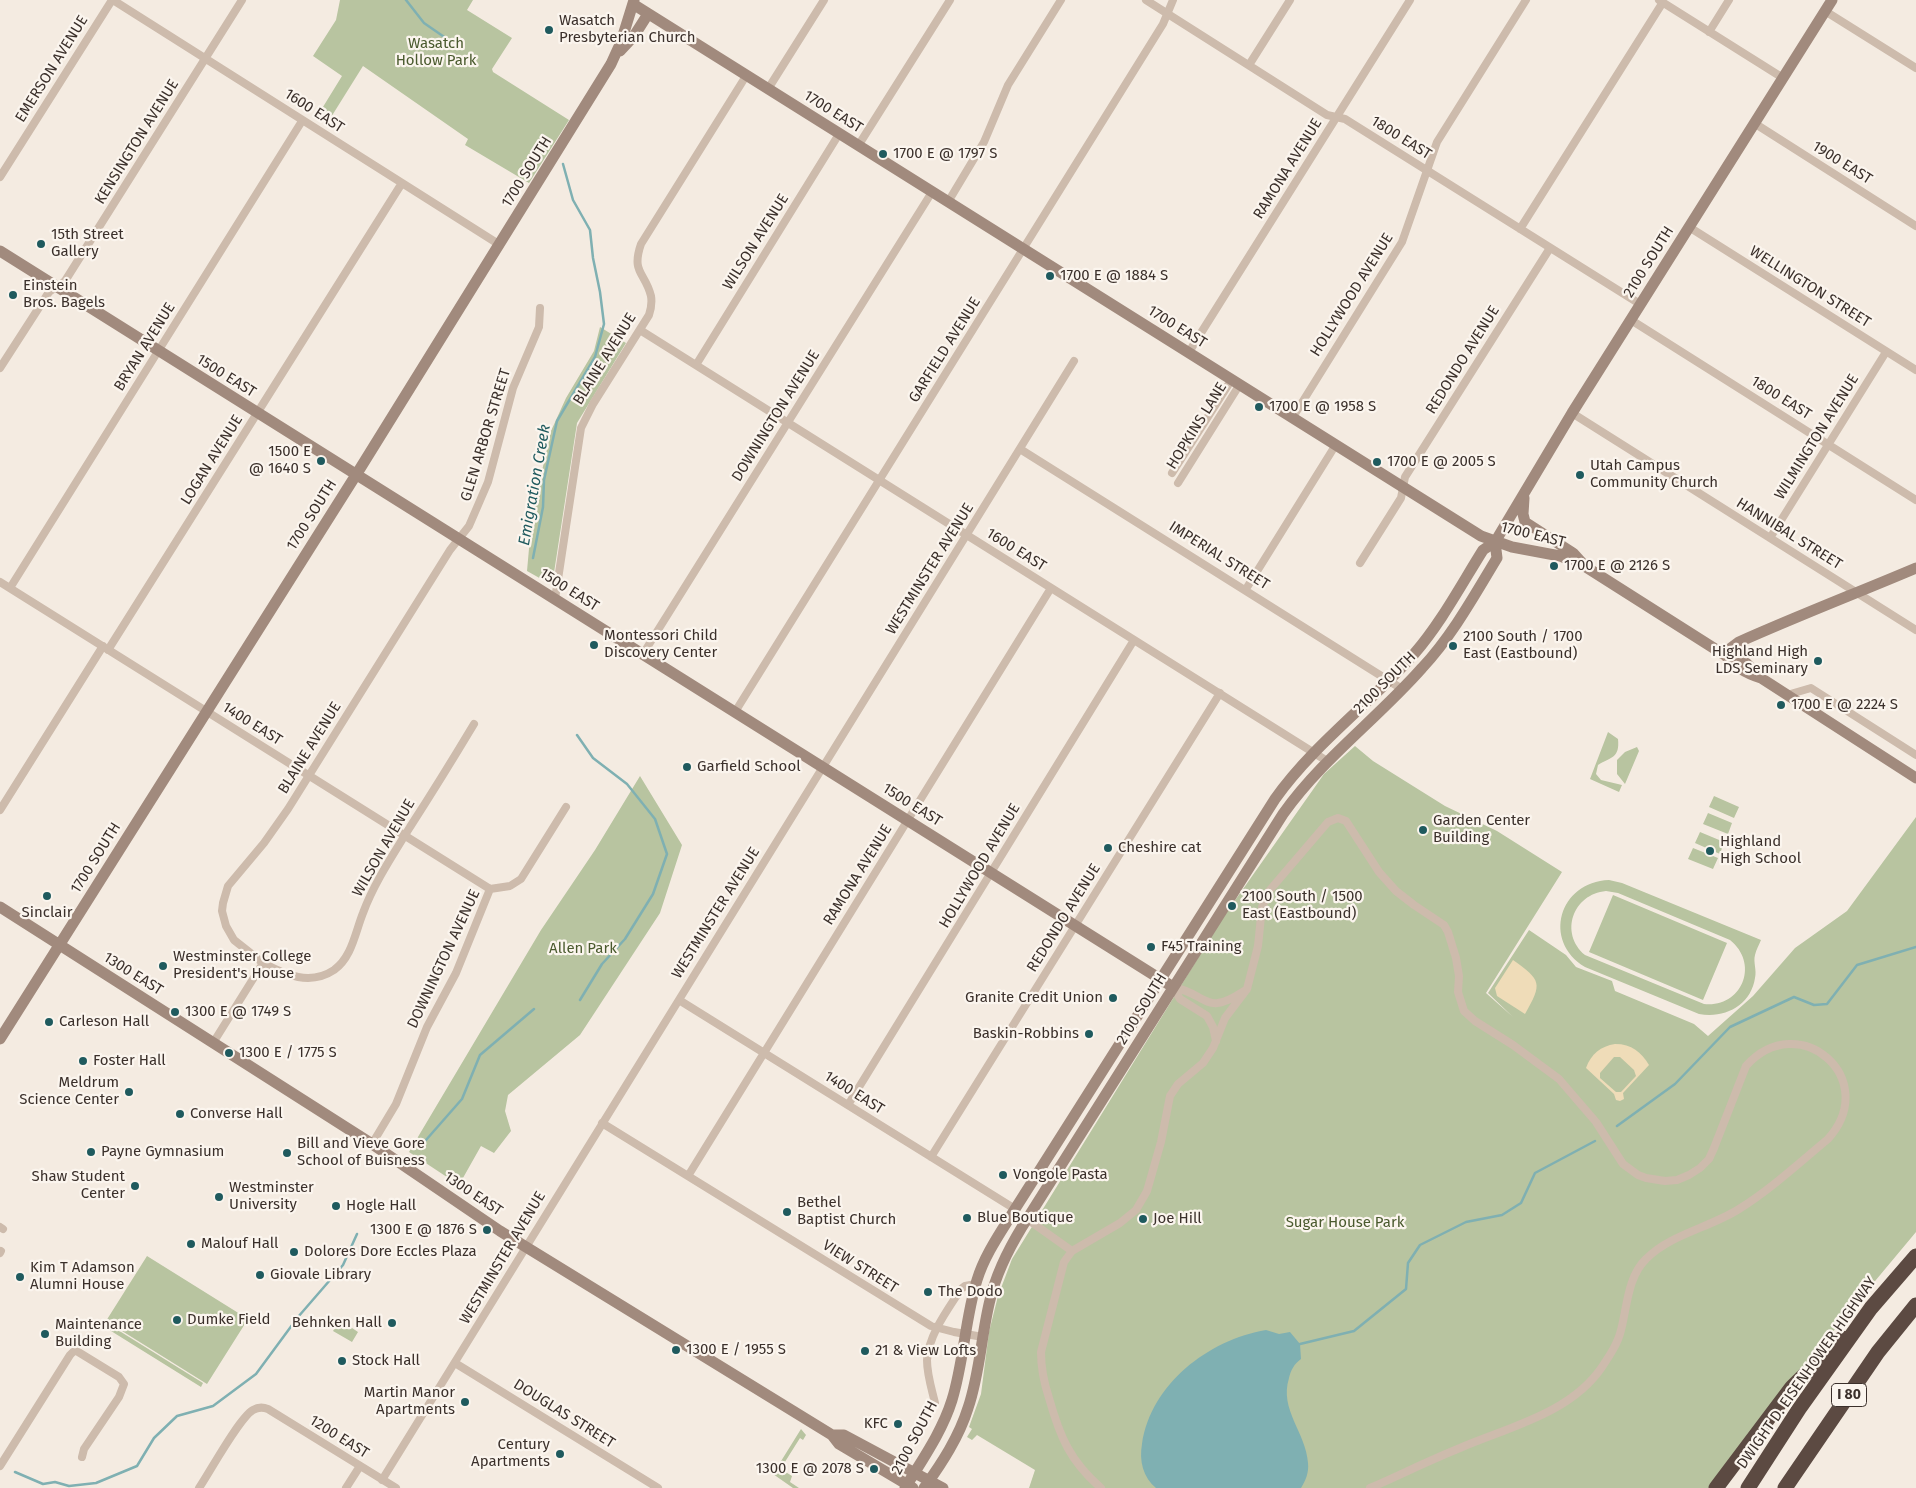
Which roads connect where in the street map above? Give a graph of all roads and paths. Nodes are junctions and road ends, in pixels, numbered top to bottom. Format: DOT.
graph roads {
  1 [pos="112,0"];
  2 [pos="242,0"];
  3 [pos="824,0"];
  4 [pos="950,0"];
  5 [pos="1061,0"];
  6 [pos="1146,0"];
  7 [pos="1173,0"];
  8 [pos="1290,0"];
  9 [pos="1410,0"];
  10 [pos="1526,0"];
  11 [pos="1729,0"];
  12 [pos="1832,0"];
  13 [pos="630,1"];
  14 [pos="1661,1"];
  15 [pos="1825,11"];
  16 [pos="1167,13"];
  17 [pos="648,14"];
  18 [pos="1709,32"];
  19 [pos="615,56"];
  20 [pos="205,58"];
  21 [pos="1249,65"];
  22 [pos="1916,68"];
  23 [pos="746,76"];
  24 [pos="1783,78"];
  25 [pos="768,89"];
  26 [pos="1336,117"];
  27 [pos="302,121"];
  28 [pos="1754,123"];
  29 [pos="839,134"];
  30 [pos="858,146"];
  31 [pos="1426,170"];
  32 [pos="0,177"];
  33 [pos="402,184"];
  34 [pos="932,192"];
  35 [pos="948,202"];
  36 [pos="1916,226"];
  37 [pos="1689,227"];
  38 [pos="1520,229"];
  39 [pos="500,244"];
  40 [pos="1024,248"];
  41 [pos="1550,248"];
  42 [pos="0,251"];
  43 [pos="56,287"];
  44 [pos="1640,304"];
  45 [pos="540,308"];
  46 [pos="1630,320"];
  47 [pos="640,330"];
  48 [pos="158,351"];
  49 [pos="1189,352"];
  50 [pos="1886,352"];
  51 [pos="1074,361"];
  52 [pos="696,365"];
  53 [pos="0,368"];
  54 [pos="1916,370"];
  55 [pos="1236,381"];
  56 [pos="1572,413"];
  57 [pos="258,414"];
  58 [pos="1293,417"];
  59 [pos="788,423"];
  60 [pos="1828,444"];
  61 [pos="1335,446"];
  62 [pos="1020,449"];
  63 [pos="1172,473"];
  64 [pos="355,475"];
  65 [pos="880,480"];
  66 [pos="1178,483"];
  67 [pos="1403,488"];
  68 [pos="1524,494"];
  69 [pos="1916,500"];
  70 [pos="967,535"];
  71 [pos="1770,538"];
  72 [pos="459,539"];
  73 [pos="1495,542"];
  74 [pos="1360,563"];
  75 [pos="1586,567"];
  76 [pos="1916,568"];
  77 [pos="0,582"];
  78 [pos="10,588"];
  79 [pos="1051,588"];
  80 [pos="1246,589"];
  81 [pos="1857,592"];
  82 [pos="555,599"];
  83 [pos="1916,630"];
  84 [pos="1134,640"];
  85 [pos="106,648"];
  86 [pos="643,654"];
  87 [pos="1724,654"];
  88 [pos="1389,680"];
  89 [pos="1402,689"];
  90 [pos="1220,693"];
  91 [pos="1787,695"];
  92 [pos="207,711"];
  93 [pos="735,712"];
  94 [pos="474,724"];
  95 [pos="1314,752"];
  96 [pos="1916,755"];
  97 [pos="1327,761"];
  98 [pos="823,767"];
  99 [pos="310,776"];
  100 [pos="1916,778"];
  101 [pos="566,807"];
  102 [pos="0,810"];
  103 [pos="908,820"];
  104 [pos="405,836"];
  105 [pos="992,872"];
  106 [pos="490,890"];
  107 [pos="0,907"];
  108 [pos="1076,925"];
  109 [pos="59,945"];
  110 [pos="263,963"];
  111 [pos="1161,979"];
  112 [pos="1174,987"];
  113 [pos="1247,989"];
  114 [pos="679,1000"];
  115 [pos="0,1039"];
  116 [pos="1216,1041"];
  117 [pos="213,1043"];
  118 [pos="764,1053"];
  119 [pos="848,1105"];
  120 [pos="602,1123"];
  121 [pos="372,1144"];
  122 [pos="931,1157"];
  123 [pos="688,1176"];
  124 [pos="1015,1209"];
  125 [pos="1027,1218"];
  126 [pos="526,1247"];
  127 [pos="1072,1251"];
  128 [pos="1916,1256"];
  129 [pos="976,1284"];
  130 [pos="1916,1305"];
  131 [pos="1871,1308"];
  132 [pos="937,1328"];
  133 [pos="965,1334"];
  134 [pos="983,1337"];
  135 [pos="455,1363"];
  136 [pos="935,1403"];
  137 [pos="832,1435"];
  138 [pos="82,1458"];
  139 [pos="0,1466"];
  140 [pos="360,1466"];
  141 [pos="915,1472"];
  142 [pos="382,1480"];
  143 [pos="927,1484"];
  144 [pos="909,1487"];
  145 [pos="1100,1487"];
  146 [pos="199,1488"];
  147 [pos="346,1488"];
  148 [pos="396,1488"];
  149 [pos="658,1488"];
  150 [pos="943,1488"];
  151 [pos="1370,1488"];
  152 [pos="1716,1488"];
  153 [pos="1748,1488"];
  154 [pos="1785,1488"];
  1 -- 20 [label="street, 1600 EAST"];
  1 -- 32 [label="street, EMERSON AVENUE"];
  2 -- 20 [label="street, KENSINGTON AVENUE"];
  3 -- 25 [label="street"];
  4 -- 30 [label="street"];
  5 -- 35 [label="street"];
  6 -- 16 [label="street, 1800 EAST"];
  7 -- 16 [label="street, GARFIELD AVENUE"];
  8 -- 21 [label="street"];
  9 -- 26 [label="street, RAMONA AVENUE"];
  10 -- 31 [label="street, HOLLYWOOD AVENUE"];
  11 -- 18 [label="street"];
  12 -- 15 [label="street, 2100 SOUTH"];
  13 -- 17 [label="street, 1700 EAST"];
  13 -- 19 [label="street, 1700 SOUTH"];
  14 -- 18 [label="street"];
  14 -- 38 [label="street"];
  15 -- 22 [label="street"];
  15 -- 24 [label="street, 2100 SOUTH"];
  16 -- 21 [label="street, 1800 EAST"];
  16 -- 40 [label="street, GARFIELD AVENUE"];
  17 -- 19 [label="street"];
  17 -- 23 [label="street, 1700 EAST"];
  18 -- 24 [label="street"];
  19 -- 39 [label="street, 1700 SOUTH"];
  20 -- 27 [label="street, 1600 EAST"];
  20 -- 43 [label="street, KENSINGTON AVENUE"];
  21 -- 26 [label="street, 1800 EAST"];
  23 -- 25 [label="street, 1700 EAST"];
  23 -- 47 [label="street, BLAINE AVENUE"];
  24 -- 28 [label="street, 2100 SOUTH"];
  25 -- 29 [label="street, 1700 EAST"];
  26 -- 31 [label="street, 1800 EAST"];
  26 -- 49 [label="street, RAMONA AVENUE"];
  27 -- 33 [label="street, 1600 EAST"];
  27 -- 48 [label="street, BRYAN AVENUE"];
  28 -- 36 [label="street, 1900 EAST"];
  28 -- 37 [label="street, 2100 SOUTH"];
  29 -- 30 [label="street, 1700 EAST"];
  29 -- 52 [label="street, WILSON AVENUE"];
  30 -- 34 [label="street, 1700 EAST"];
  31 -- 38 [label="street, 1800 EAST"];
  31 -- 58 [label="street, HOLLYWOOD AVENUE"];
  33 -- 39 [label="street, 1600 EAST"];
  33 -- 57 [label="street, LOGAN AVENUE"];
  34 -- 35 [label="street, 1700 EAST"];
  34 -- 59 [label="street, DOWNINGTON AVENUE"];
  35 -- 40 [label="street, 1700 EAST"];
  37 -- 44 [label="street, 2100 SOUTH"];
  37 -- 50 [label="street, WELLINGTON STREET"];
  38 -- 41 [label="street, 1800 EAST"];
  39 -- 64 [label="street, 1700 SOUTH"];
  40 -- 49 [label="street, 1700 EAST"];
  40 -- 65 [label="street, GARFIELD AVENUE"];
  41 -- 44 [label="street, 1800 EAST"];
  41 -- 67 [label="street, REDONDO AVENUE"];
  42 -- 43 [label="street, 1500 EAST"];
  43 -- 48 [label="street, 1500 EAST"];
  43 -- 53 [label="street, KENSINGTON AVENUE"];
  44 -- 46 [label="street, 2100 SOUTH"];
  45 -- 72 [label="street, GLEN ARBOR STREET"];
  46 -- 56 [label="street, 2100 SOUTH"];
  46 -- 60 [label="street, 1800 EAST"];
  47 -- 52 [label="street, 1600 EAST"];
  47 -- 82 [label="street, BLAINE AVENUE"];
  48 -- 57 [label="street, 1500 EAST"];
  48 -- 78 [label="street, BRYAN AVENUE"];
  49 -- 55 [label="street, 1700 EAST"];
  50 -- 54 [label="street, WELLINGTON STREET"];
  50 -- 60 [label="street, WILMINGTON AVENUE"];
  51 -- 62 [label="street, WESTMINSTER AVENUE"];
  52 -- 59 [label="street, 1600 EAST"];
  55 -- 58 [label="street, 1700 EAST"];
  55 -- 63 [label="street"];
  55 -- 66 [label="street, HOPKINS LANE"];
  56 -- 68 [label="street, 2100 SOUTH"];
  56 -- 71 [label="street, HANNIBAL STREET"];
  57 -- 64 [label="street, 1500 EAST"];
  57 -- 85 [label="street, LOGAN AVENUE"];
  58 -- 61 [label="street, 1700 EAST"];
  59 -- 65 [label="street, 1600 EAST"];
  59 -- 86 [label="street, DOWNINGTON AVENUE"];
  60 -- 69 [label="street, 1800 EAST"];
  60 -- 71 [label="street, WILMINGTON AVENUE"];
  61 -- 67 [label="street, 1700 EAST"];
  61 -- 80 [label="street"];
  62 -- 70 [label="street, WESTMINSTER AVENUE"];
  62 -- 80 [label="street, IMPERIAL STREET"];
  64 -- 72 [label="street, 1500 EAST"];
  64 -- 92 [label="street, 1700 SOUTH"];
  65 -- 70 [label="street, 1600 EAST"];
  65 -- 93 [label="street, GARFIELD AVENUE"];
  67 -- 73 [label="street, 1700 EAST"];
  67 -- 74 [label="street, REDONDO AVENUE"];
  68 -- 73 [label="street, 2100 SOUTH"];
  68 -- 75 [label="street"];
  70 -- 79 [label="street, 1600 EAST"];
  70 -- 98 [label="street, WESTMINSTER AVENUE"];
  71 -- 81 [label="street, HANNIBAL STREET"];
  72 -- 82 [label="street, 1500 EAST"];
  72 -- 99 [label="street, BLAINE AVENUE"];
  73 -- 75 [label="street, 1700 EAST"];
  73 -- 88 [label="street, 2100 SOUTH"];
  73 -- 89 [label="street, 2100 SOUTH"];
  75 -- 87 [label="street, 1700 EAST"];
  76 -- 81 [label="street"];
  77 -- 78 [label="street, 1400 EAST"];
  78 -- 85 [label="street, 1400 EAST"];
  79 -- 84 [label="street, 1600 EAST"];
  79 -- 103 [label="street, RAMONA AVENUE"];
  80 -- 88 [label="street, IMPERIAL STREET"];
  81 -- 83 [label="street, HANNIBAL STREET"];
  81 -- 87 [label="street"];
  82 -- 86 [label="street, 1500 EAST"];
  84 -- 90 [label="street, 1600 EAST"];
  84 -- 105 [label="street, HOLLYWOOD AVENUE"];
  85 -- 92 [label="street, 1400 EAST"];
  85 -- 102 [label="street, LOGAN AVENUE"];
  86 -- 93 [label="street, 1500 EAST"];
  87 -- 91 [label="street, 1700 EAST"];
  88 -- 89 [label="street, IMPERIAL STREET"];
  88 -- 95 [label="street, 2100 SOUTH"];
  89 -- 97 [label="street, 2100 SOUTH"];
  90 -- 95 [label="street, 1600 EAST"];
  90 -- 108 [label="street, REDONDO AVENUE"];
  91 -- 96 [label="street"];
  91 -- 100 [label="street, 1700 EAST"];
  92 -- 99 [label="street, 1400 EAST"];
  92 -- 109 [label="street, 1700 SOUTH"];
  93 -- 98 [label="street, 1500 EAST"];
  94 -- 104 [label="street, WILSON AVENUE"];
  95 -- 97 [label="street, 1600 EAST"];
  95 -- 111 [label="street, 2100 SOUTH"];
  97 -- 112 [label="street, 2100 SOUTH"];
  98 -- 103 [label="street, 1500 EAST"];
  98 -- 114 [label="street, WESTMINSTER AVENUE"];
  99 -- 104 [label="street, 1400 EAST"];
  99 -- 110 [label="street, BLAINE AVENUE"];
  101 -- 106 [label="street, DOWNINGTON AVENUE"];
  103 -- 105 [label="street, 1500 EAST"];
  103 -- 118 [label="street, RAMONA AVENUE"];
  104 -- 106 [label="street, 1400 EAST"];
  104 -- 110 [label="street, WILSON AVENUE"];
  105 -- 108 [label="street, 1500 EAST"];
  105 -- 119 [label="street, HOLLYWOOD AVENUE"];
  106 -- 121 [label="street, DOWNINGTON AVENUE"];
  107 -- 109 [label="street, 1300 EAST"];
  108 -- 111 [label="street, 1500 EAST"];
  108 -- 122 [label="street, REDONDO AVENUE"];
  109 -- 115 [label="street, 1700 SOUTH"];
  109 -- 117 [label="street, 1300 EAST"];
  110 -- 117 [label="street"];
  111 -- 112 [label="street, 1500 EAST"];
  111 -- 124 [label="street, 2100 SOUTH"];
  112 -- 113 [label="street, 1500 EAST"];
  112 -- 116 [label="street, 1500 EAST"];
  112 -- 125 [label="street, 2100 SOUTH"];
  113 -- 116 [label="street"];
  113 -- 151 [label="street"];
  114 -- 118 [label="street, 1400 EAST"];
  114 -- 120 [label="street, WESTMINSTER AVENUE"];
  116 -- 127 [label="street"];
  117 -- 121 [label="street, 1300 EAST"];
  118 -- 119 [label="street, 1400 EAST"];
  118 -- 123 [label="street, RAMONA AVENUE"];
  119 -- 122 [label="street, 1400 EAST"];
  120 -- 123 [label="street, VIEW STREET"];
  120 -- 126 [label="street, WESTMINSTER AVENUE"];
  121 -- 126 [label="street, 1300 EAST"];
  122 -- 124 [label="street, 1400 EAST"];
  123 -- 132 [label="street, VIEW STREET"];
  124 -- 129 [label="street, 2100 SOUTH"];
  125 -- 127 [label="street"];
  125 -- 134 [label="street, 2100 SOUTH"];
  126 -- 135 [label="street, WESTMINSTER AVENUE"];
  126 -- 137 [label="street, 1300 EAST"];
  127 -- 145 [label="street"];
  128 -- 131 [label="highway, DWIGHT D. EISENHOWER HIGHWAY / I 80"];
  129 -- 132 [label="street, 2100 SOUTH"];
  129 -- 133 [label="street, 2100 SOUTH"];
  130 -- 154 [label="highway, I 80"];
  131 -- 152 [label="highway"];
  131 -- 153 [label="highway, DWIGHT D. EISENHOWER HIGHWAY / I 80"];
  132 -- 133 [label="street, VIEW STREET"];
  132 -- 136 [label="street, 2100 SOUTH"];
  133 -- 134 [label="street, VIEW STREET"];
  133 -- 141 [label="street, 2100 SOUTH"];
  134 -- 143 [label="street, 2100 SOUTH"];
  135 -- 142 [label="street, WESTMINSTER AVENUE"];
  135 -- 149 [label="street, DOUGLAS STREET"];
  137 -- 141 [label="street, 1300 EAST"];
  137 -- 144 [label="street, 1300 EAST"];
  138 -- 139 [label="street"];
  140 -- 142 [label="street, 1200 EAST"];
  140 -- 146 [label="street, 1200 EAST"];
  140 -- 147 [label="street"];
  141 -- 143 [label="street, 1300 EAST"];
  141 -- 144 [label="street, 2100 SOUTH"];
  142 -- 148 [label="street, 1200 EAST"];
  143 -- 150 [label="street, 1300 EAST"];
}
